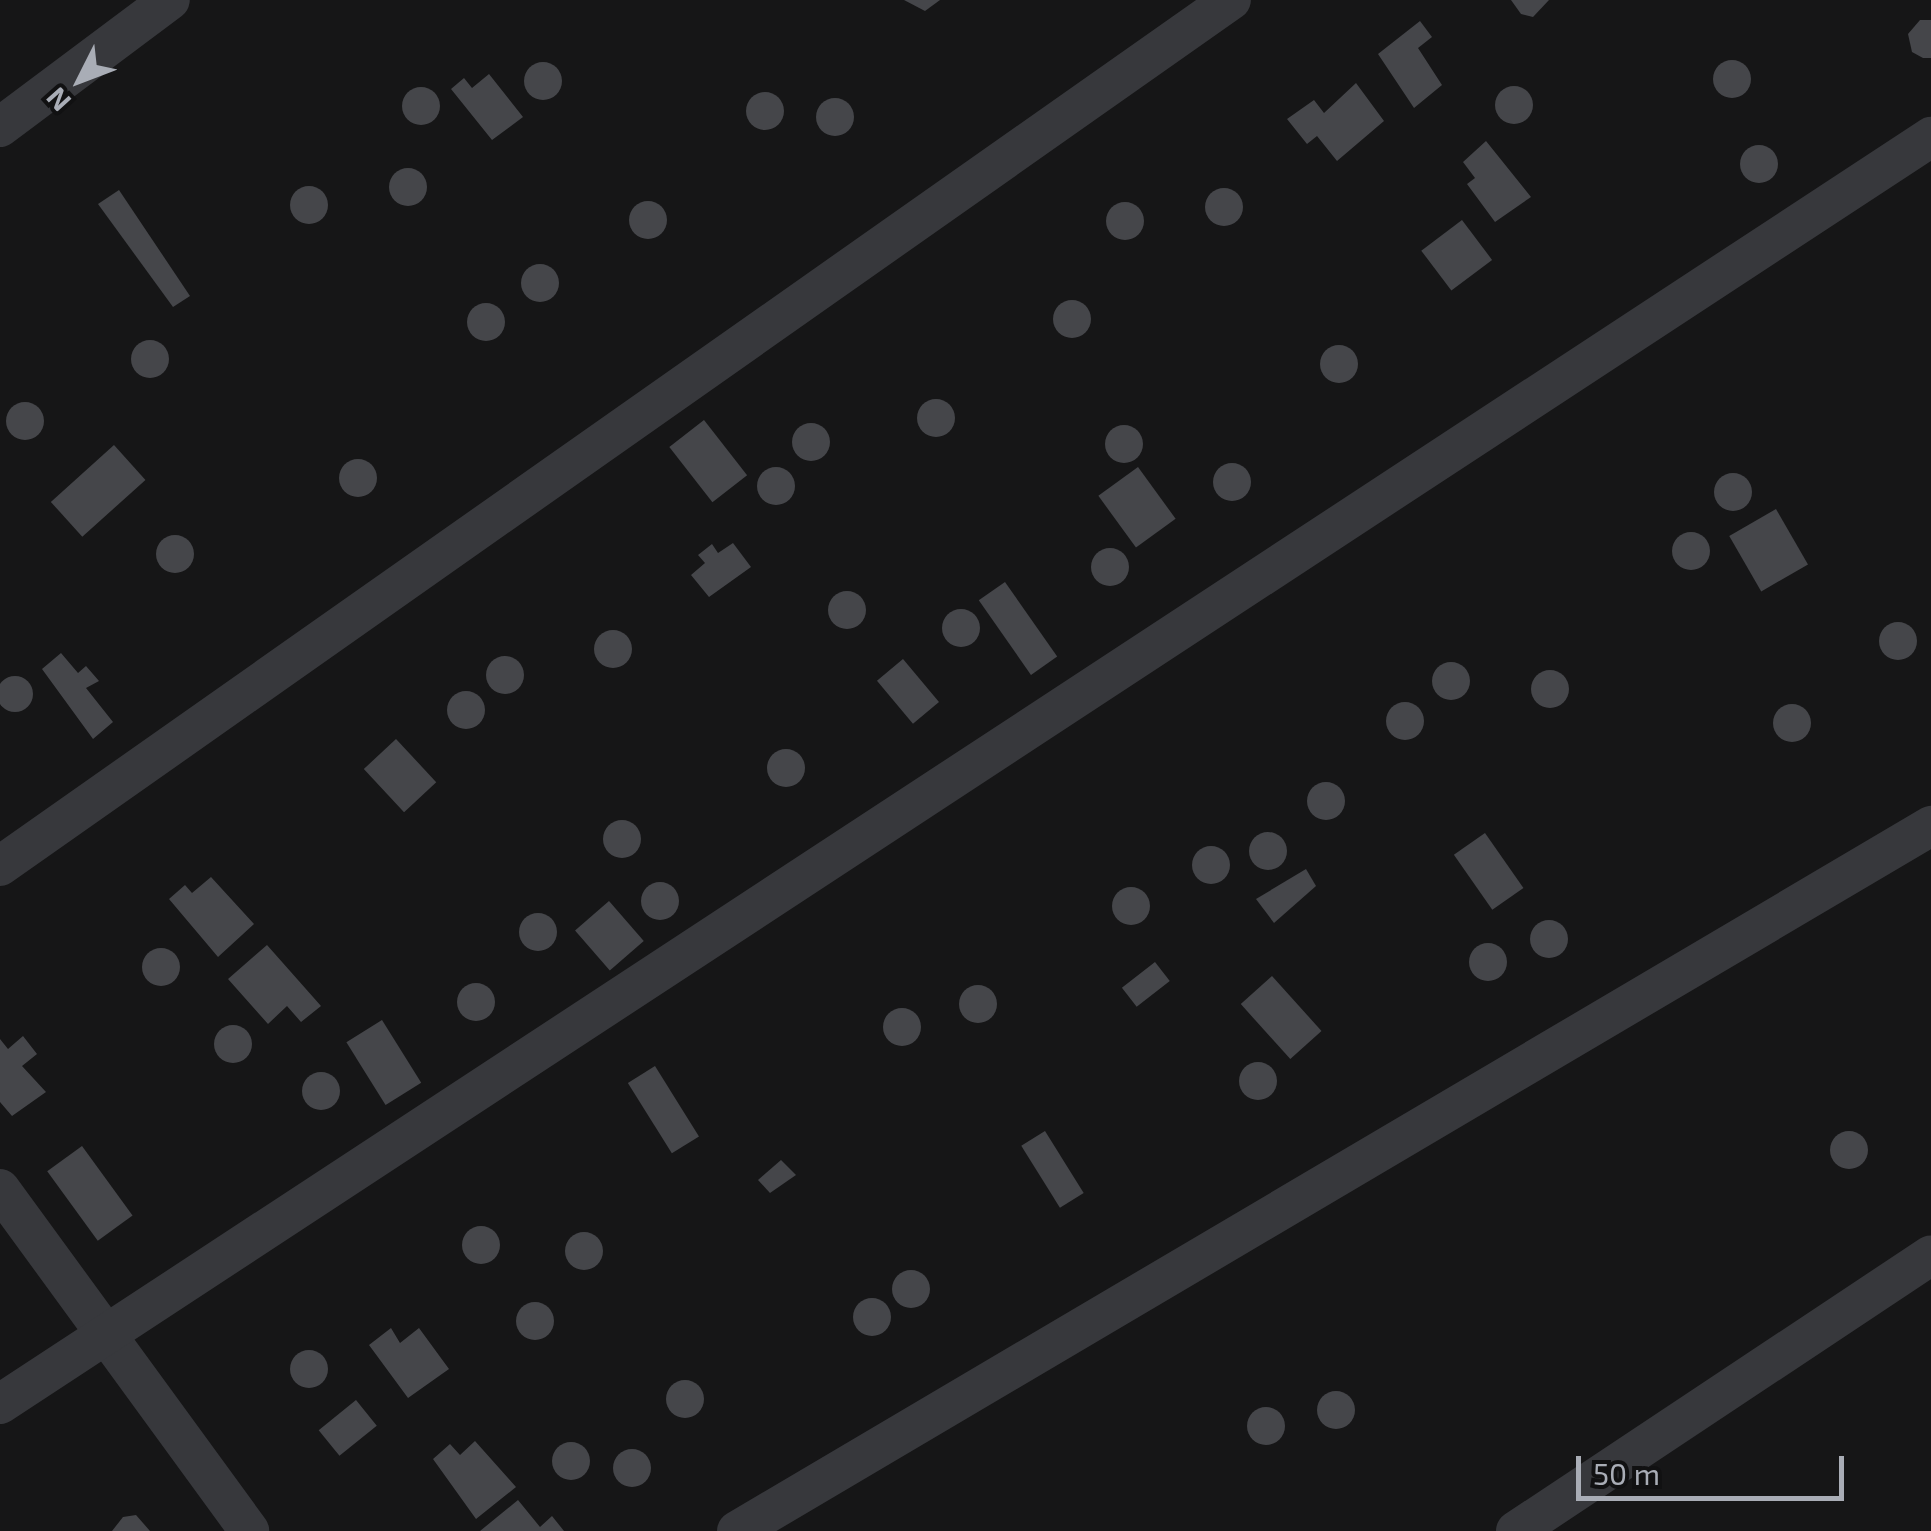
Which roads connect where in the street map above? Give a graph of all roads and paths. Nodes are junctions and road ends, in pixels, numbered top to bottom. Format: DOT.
graph roads {
  1 [pos="170,0"];
  2 [pos="1231,0"];
  3 [pos="0,128"];
  4 [pos="1931,137"];
  5 [pos="1931,826"];
  6 [pos="0,866"];
  7 [pos="0,1190"];
  8 [pos="1931,1255"];
  9 [pos="103,1332"];
  10 [pos="0,1404"];
  11 [pos="250,1531"];
  12 [pos="737,1531"];
  13 [pos="1516,1531"];
  1 -- 3 [label="street"];
  2 -- 6 [label="street"];
  4 -- 9 [label="street"];
  5 -- 12 [label="street"];
  7 -- 9 [label="street"];
  8 -- 13 [label="street"];
  9 -- 10 [label="street"];
  9 -- 11 [label="street"];
}
